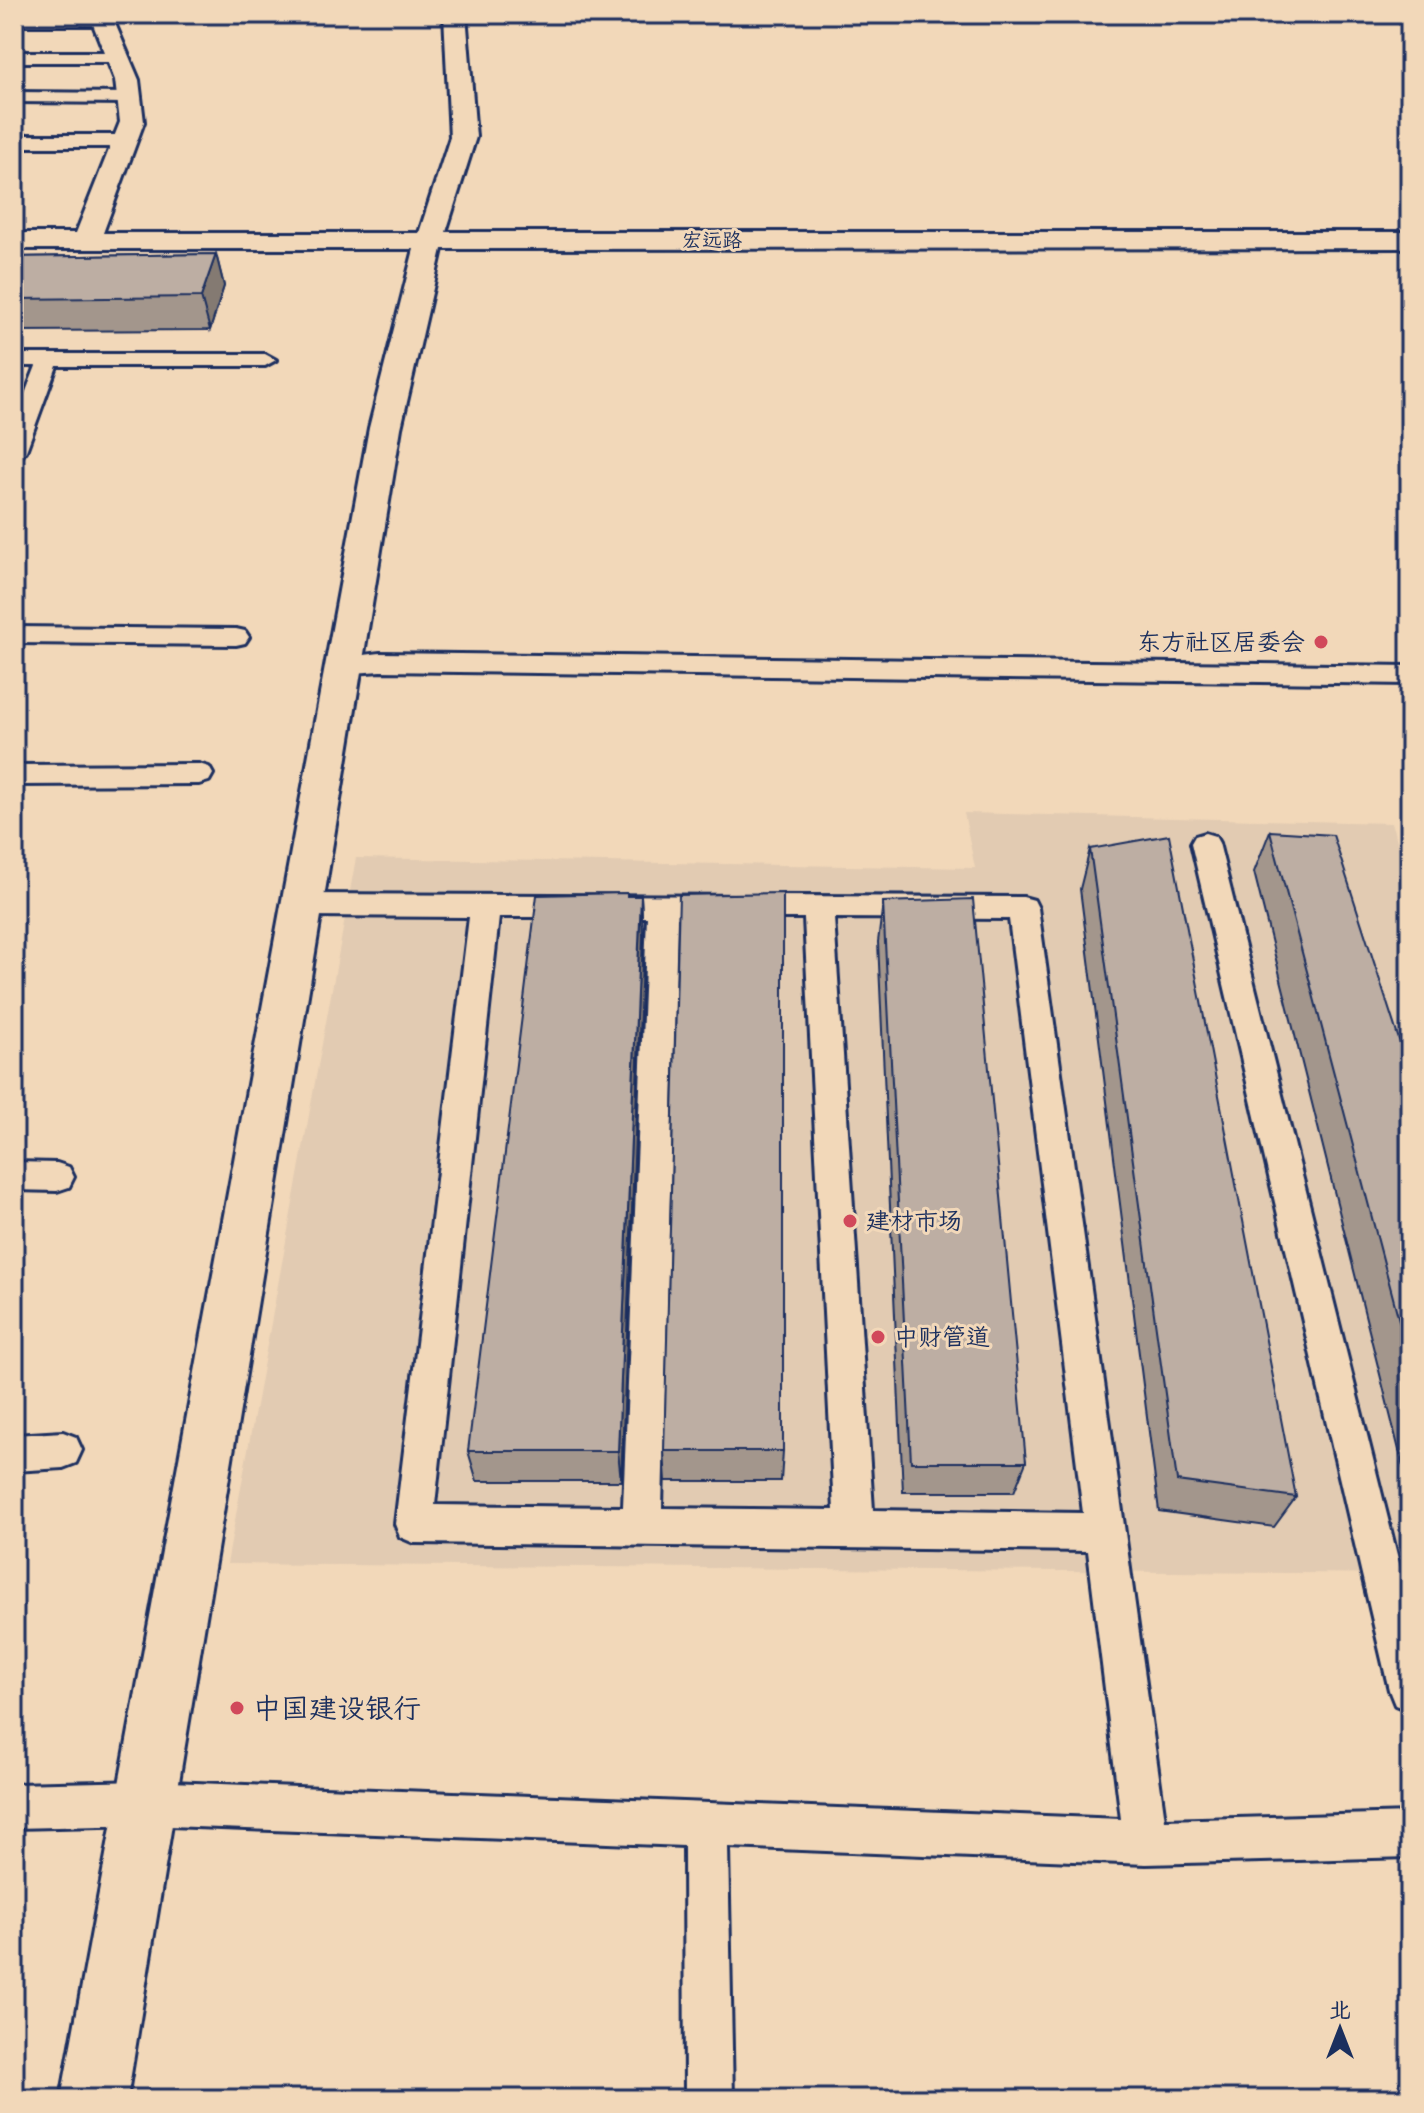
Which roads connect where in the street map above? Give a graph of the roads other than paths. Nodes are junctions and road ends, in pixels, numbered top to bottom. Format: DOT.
graph roads {
  1 [pos="455,14"];
  2 [pos="102,17"];
  3 [pos="14,20"];
  4 [pos="14,57"];
  5 [pos="118,57"];
  6 [pos="14,97"];
  7 [pos="129,98"];
  8 [pos="14,141"];
  9 [pos="125,141"];
  10 [pos="430,240"];
  11 [pos="1410,240"];
  12 [pos="14,241"];
  13 [pos="86,241"];
  14 [pos="14,360"];
  15 [pos="49,360"];
  16 [pos="265,360"];
  17 [pos="14,451"];
  18 [pos="14,635"];
  19 [pos="236,637"];
  20 [pos="341,665"];
  21 [pos="1410,675"];
  22 [pos="199,774"];
  23 [pos="14,775"];
  24 [pos="1205,843"];
  25 [pos="303,905"];
  26 [pos="485,906"];
  27 [pos="662,906"];
  28 [pos="818,908"];
  29 [pos="14,1176"];
  30 [pos="57,1177"];
  31 [pos="63,1450"];
  32 [pos="14,1453"];
  33 [pos="642,1527"];
  34 [pos="855,1529"];
  35 [pos="1105,1532"];
  36 [pos="1410,1690"];
  37 [pos="145,1803"];
  38 [pos="14,1806"];
  39 [pos="706,1824"];
  40 [pos="1410,1835"];
  41 [pos="1146,1842"];
  42 [pos="94,2099"];
  43 [pos="709,2099"];
  1 -- 10 [label="street"];
  2 -- 3 [label="lane"];
  2 -- 5 [label="street"];
  4 -- 5 [label="lane"];
  5 -- 7 [label="street"];
  6 -- 7 [label="lane"];
  7 -- 9 [label="street"];
  8 -- 9 [label="lane"];
  9 -- 13 [label="street"];
  10 -- 11 [label="street, 宏远路"];
  10 -- 13 [label="street, 宏远路"];
  10 -- 20 [label="street"];
  12 -- 13 [label="street, 宏远路"];
  14 -- 15 [label="lane"];
  15 -- 16 [label="lane"];
  15 -- 17 [label="lane"];
  18 -- 19 [label="lane"];
  20 -- 21 [label="lane"];
  20 -- 25 [label="street"];
  22 -- 23 [label="lane"];
  24 -- 36 [label="lane"];
  25 -- 26 [label="lane"];
  25 -- 37 [label="street"];
  26 -- 27 [label="lane"];
  26 -- 33 [label="lane"];
  27 -- 28 [label="lane"];
  27 -- 33 [label="lane"];
  28 -- 34 [label="lane"];
  28 -- 35 [label="lane"];
  29 -- 30 [label="lane"];
  31 -- 32 [label="lane"];
  33 -- 34 [label="lane"];
  34 -- 35 [label="lane"];
  35 -- 41 [label="lane"];
  37 -- 38 [label="lane"];
  37 -- 39 [label="lane"];
  37 -- 42 [label="street"];
  39 -- 41 [label="lane"];
  39 -- 43 [label="lane"];
  40 -- 41 [label="lane"];
}
